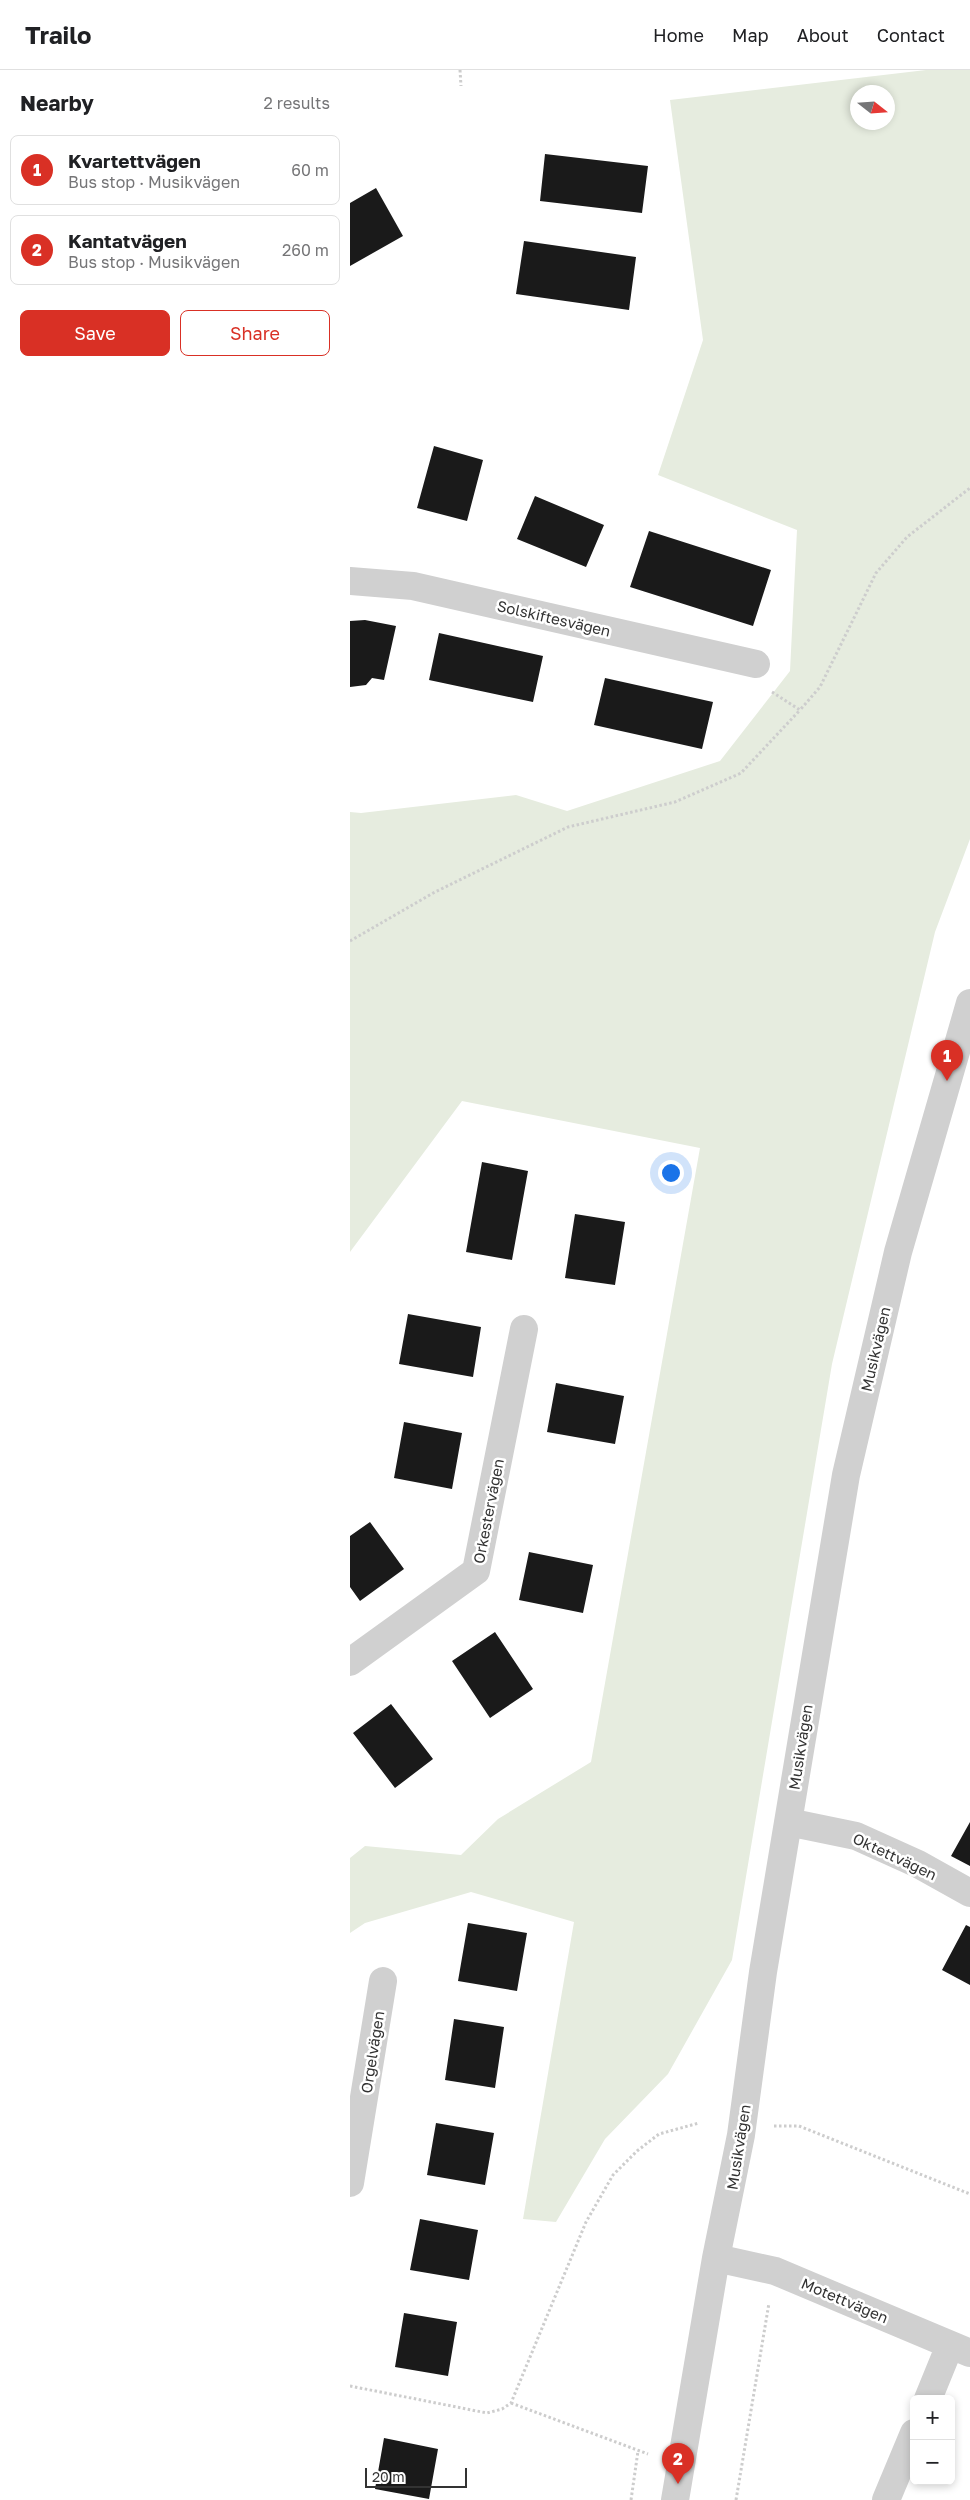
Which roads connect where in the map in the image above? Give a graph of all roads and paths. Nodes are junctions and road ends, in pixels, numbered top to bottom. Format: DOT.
graph roads {
  1 [pos="460,70"];
  2 [pos="461,86"];
  3 [pos="970,488"];
  4 [pos="350,581"];
  5 [pos="756,664"];
  6 [pos="800,710"];
  7 [pos="350,941"];
  8 [pos="970,1003"];
  9 [pos="524,1329"];
  10 [pos="350,1662"];
  11 [pos="788,1822"];
  12 [pos="970,1893"];
  13 [pos="383,1981"];
  14 [pos="699,2123"];
  15 [pos="773,2126"];
  16 [pos="350,2183"];
  17 [pos="970,2194"];
  18 [pos="716,2258"];
  19 [pos="775,2271"];
  20 [pos="960,2349"];
  21 [pos="350,2386"];
  22 [pos="931,2395"];
  23 [pos="511,2403"];
  24 [pos="911,2440"];
  25 [pos="638,2451"];
  26 [pos="648,2454"];
  27 [pos="631,2500"];
  28 [pos="676,2500"];
  29 [pos="736,2500"];
  30 [pos="886,2500"];
  1 -- 2 [label="path"];
  3 -- 6 [label="path"];
  4 -- 5 [label="street, Solskiftesvägen"];
  5 -- 6 [label="path"];
  6 -- 7 [label="path"];
  8 -- 11 [label="street, Musikvägen"];
  9 -- 10 [label="street, Orkestervägen"];
  11 -- 12 [label="street, Oktettvägen"];
  11 -- 18 [label="street, Musikvägen"];
  13 -- 16 [label="street, Orgelvägen"];
  14 -- 23 [label="path"];
  15 -- 17 [label="path"];
  18 -- 19 [label="street, Motettvägen"];
  18 -- 28 [label="street, Musikvägen"];
  19 -- 20 [label="street, Motettvägen"];
  19 -- 29 [label="path"];
  20 -- 22 [label="street"];
  21 -- 23 [label="path"];
  23 -- 25 [label="path"];
  24 -- 30 [label="street"];
  25 -- 26 [label="path"];
  25 -- 27 [label="path"];
}
